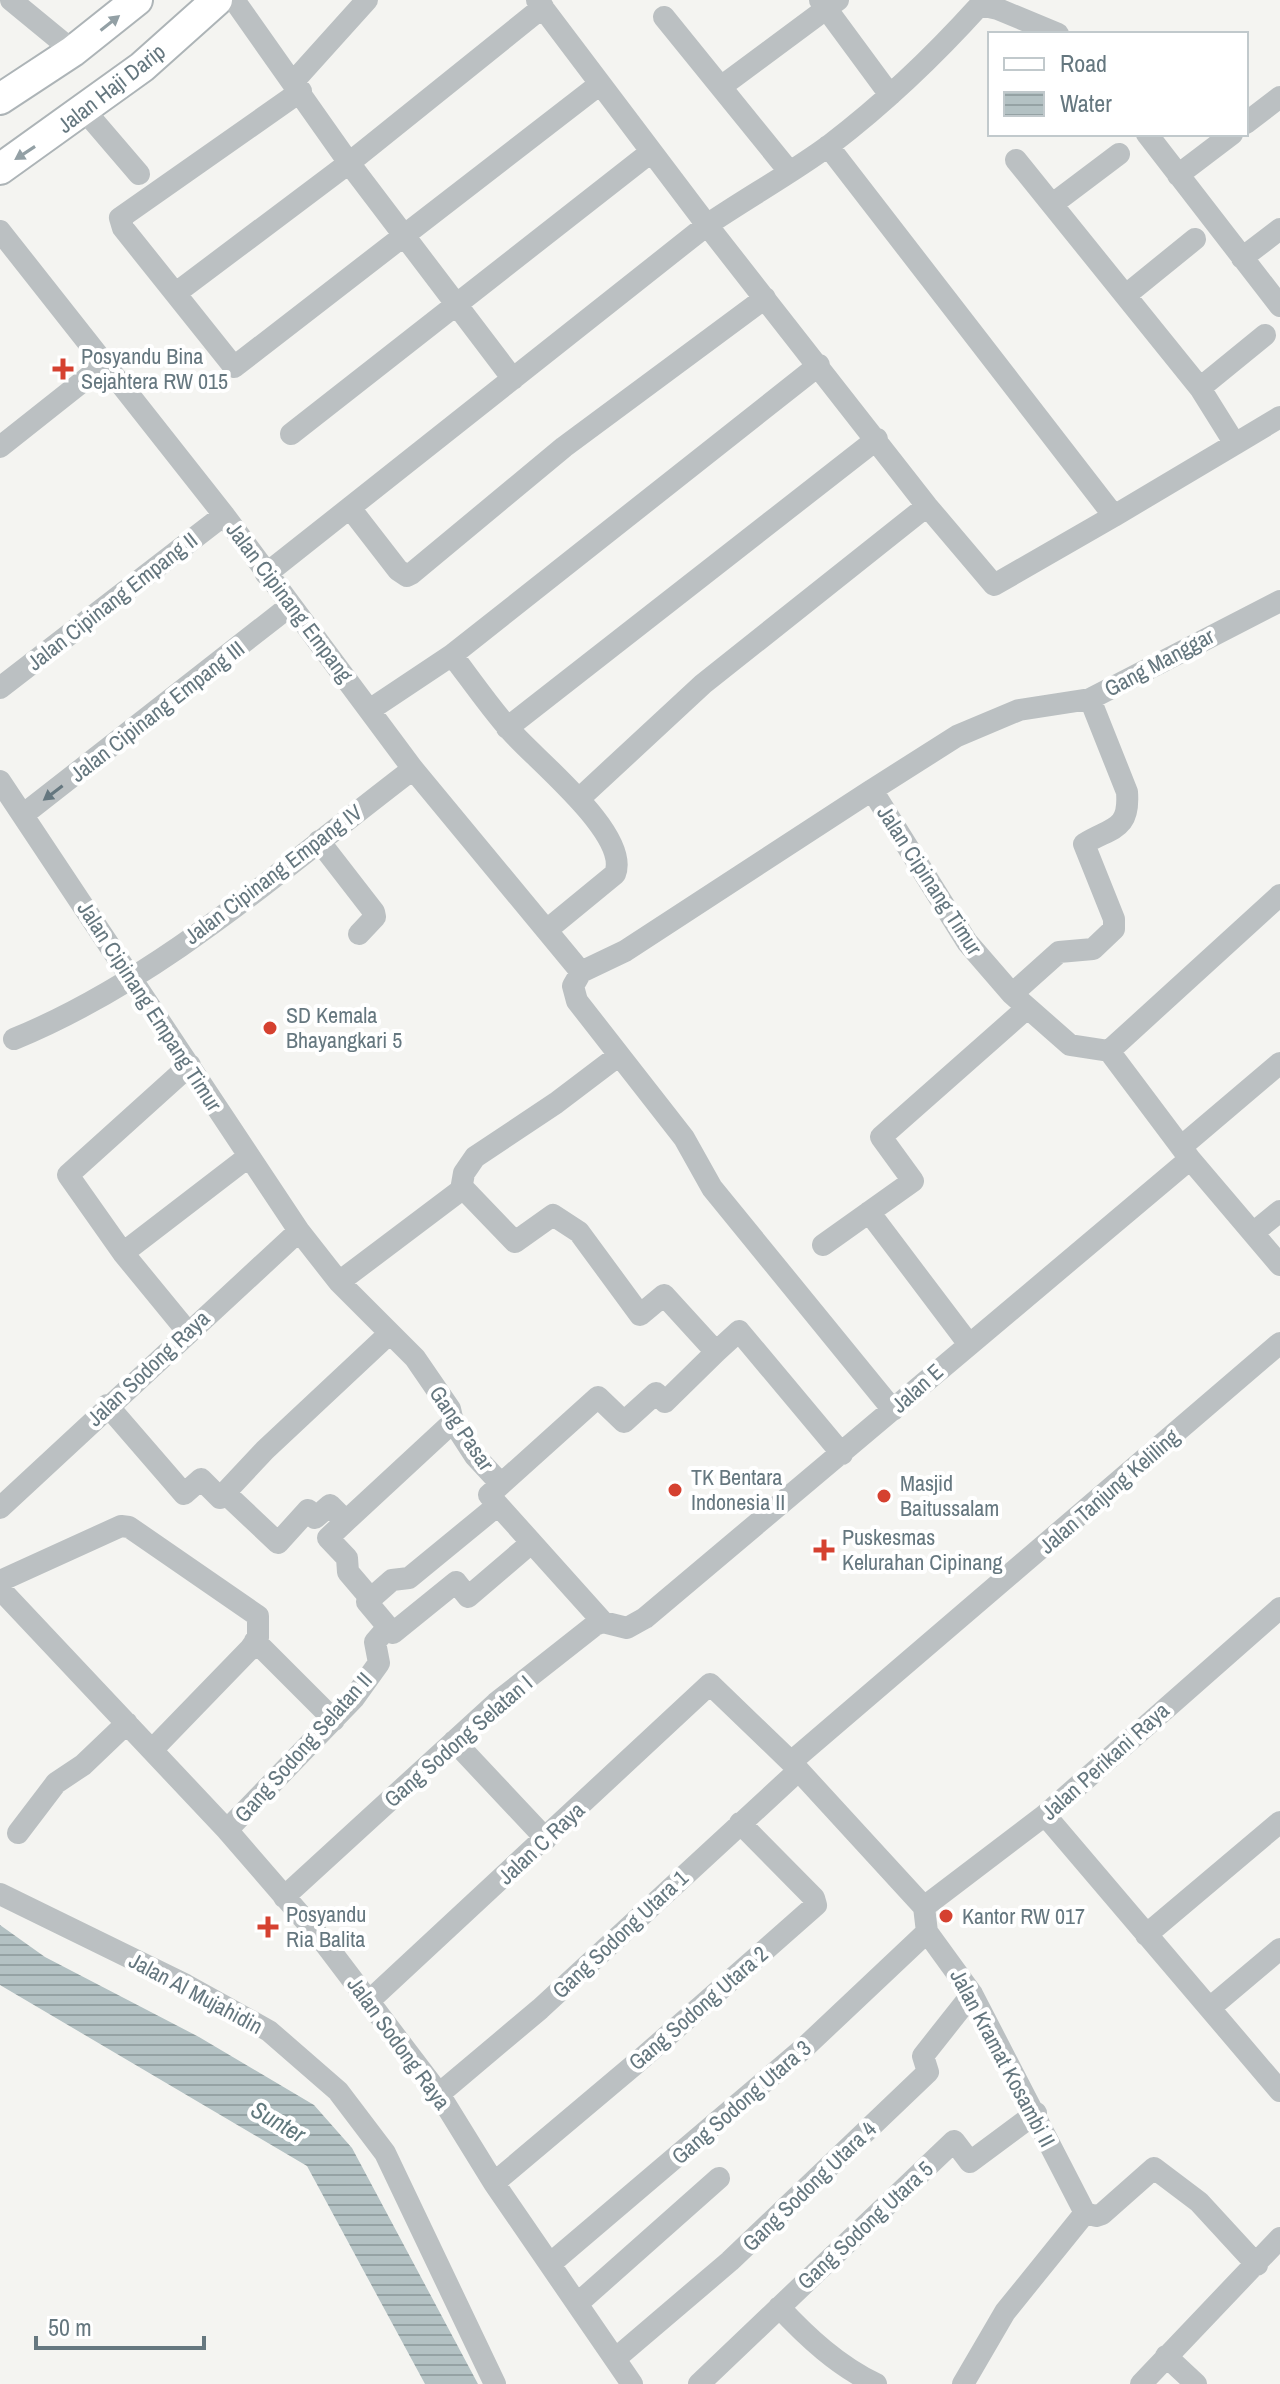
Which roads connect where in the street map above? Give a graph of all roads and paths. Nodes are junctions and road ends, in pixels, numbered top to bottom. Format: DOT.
graph roads {
  1 [pos="11,0"];
  2 [pos="137,0"];
  3 [pos="217,0"];
  4 [pos="234,0"];
  5 [pos="367,0"];
  6 [pos="540,3"];
  7 [pos="829,3"];
  8 [pos="982,3"];
  9 [pos="664,17"];
  10 [pos="1053,32"];
  11 [pos="73,51"];
  12 [pos="600,84"];
  13 [pos="298,86"];
  14 [pos="722,86"];
  15 [pos="890,95"];
  16 [pos="1280,97"];
  17 [pos="0,99"];
  18 [pos="85,111"];
  19 [pos="1248,121"];
  20 [pos="1149,136"];
  21 [pos="1229,136"];
  22 [pos="828,146"];
  23 [pos="651,152"];
  24 [pos="1119,154"];
  25 [pos="1016,160"];
  26 [pos="349,163"];
  27 [pos="0,169"];
  28 [pos="788,170"];
  29 [pos="139,174"];
  30 [pos="1178,175"];
  31 [pos="1054,203"];
  32 [pos="707,225"];
  33 [pos="1280,229"];
  34 [pos="0,231"];
  35 [pos="406,237"];
  36 [pos="1195,239"];
  37 [pos="1242,258"];
  38 [pos="176,293"];
  39 [pos="1126,295"];
  40 [pos="765,298"];
  41 [pos="455,304"];
  42 [pos="1280,306"];
  43 [pos="1265,335"];
  44 [pos="106,363"];
  45 [pos="819,365"];
  46 [pos="513,379"];
  47 [pos="1200,388"];
  48 [pos="1280,417"];
  49 [pos="291,434"];
  50 [pos="877,439"];
  51 [pos="1235,444"];
  52 [pos="0,447"];
  53 [pos="927,506"];
  54 [pos="350,508"];
  55 [pos="224,515"];
  56 [pos="1114,516"];
  57 [pos="266,574"];
  58 [pos="1280,601"];
  59 [pos="290,606"];
  60 [pos="452,655"];
  61 [pos="0,688"];
  62 [pos="1090,699"];
  63 [pos="371,709"];
  64 [pos="507,728"];
  65 [pos="413,769"];
  66 [pos="0,781"];
  67 [pos="872,790"];
  68 [pos="580,798"];
  69 [pos="24,814"];
  70 [pos="319,841"];
  71 [pos="1280,895"];
  72 [pos="548,929"];
  73 [pos="359,934"];
  74 [pos="581,972"];
  75 [pos="132,977"];
  76 [pos="1019,1001"];
  77 [pos="14,1039"];
  78 [pos="1109,1051"];
  79 [pos="618,1056"];
  80 [pos="1280,1063"];
  81 [pos="190,1065"];
  82 [pos="1186,1153"];
  83 [pos="248,1157"];
  84 [pos="462,1187"];
  85 [pos="1280,1211"];
  86 [pos="869,1212"];
  87 [pos="299,1231"];
  88 [pos="1253,1233"];
  89 [pos="823,1245"];
  90 [pos="123,1253"];
  91 [pos="1280,1265"];
  92 [pos="339,1282"];
  93 [pos="187,1331"];
  94 [pos="390,1333"];
  95 [pos="968,1343"];
  96 [pos="1280,1343"];
  97 [pos="716,1352"];
  98 [pos="107,1405"];
  99 [pos="893,1410"];
  100 [pos="453,1422"];
  101 [pos="842,1454"];
  102 [pos="225,1493"];
  103 [pos="499,1495"];
  104 [pos="0,1508"];
  105 [pos="346,1521"];
  106 [pos="530,1544"];
  107 [pos="0,1581"];
  108 [pos="0,1589"];
  109 [pos="371,1599"];
  110 [pos="1280,1608"];
  111 [pos="603,1622"];
  112 [pos="388,1627"];
  113 [pos="255,1641"];
  114 [pos="334,1720"];
  115 [pos="127,1723"];
  116 [pos="454,1741"];
  117 [pos="152,1750"];
  118 [pos="794,1767"];
  119 [pos="1045,1815"];
  120 [pos="1280,1822"];
  121 [pos="740,1823"];
  122 [pos="227,1830"];
  123 [pos="18,1833"];
  124 [pos="546,1839"];
  125 [pos="0,1894"];
  126 [pos="284,1897"];
  127 [pos="924,1907"];
  128 [pos="927,1932"];
  129 [pos="1146,1935"];
  130 [pos="1280,1949"];
  131 [pos="972,1994"];
  132 [pos="369,2001"];
  133 [pos="1211,2007"];
  134 [pos="1280,2091"];
  135 [pos="439,2094"];
  136 [pos="1036,2113"];
  137 [pos="719,2178"];
  138 [pos="494,2183"];
  139 [pos="1085,2213"];
  140 [pos="1280,2238"];
  141 [pos="550,2264"];
  142 [pos="1257,2265"];
  143 [pos="577,2304"];
  144 [pos="779,2307"];
  145 [pos="1166,2356"];
  146 [pos="615,2359"];
  147 [pos="495,2384"];
  148 [pos="632,2384"];
  149 [pos="699,2384"];
  150 [pos="876,2384"];
  151 [pos="963,2384"];
  152 [pos="1141,2384"];
  153 [pos="1196,2384"];
  1 -- 11 [label="street"];
  11 -- 2 [label="main road, one-way"];
  3 -- 18 [label="main road, Jalan Haji Darip"];
  4 -- 13 [label="street"];
  5 -- 13 [label="street"];
  6 -- 12 [label="street"];
  6 -- 26 [label="street"];
  7 -- 14 [label="street"];
  7 -- 15 [label="street"];
  8 -- 10 [label="street"];
  8 -- 15 [label="street"];
  9 -- 14 [label="street"];
  11 -- 17 [label="main road"];
  12 -- 23 [label="street"];
  12 -- 35 [label="street"];
  13 -- 26 [label="street"];
  13 -- 38 [label="street"];
  14 -- 28 [label="street"];
  15 -- 22 [label="street"];
  16 -- 19 [label="street"];
  18 -- 27 [label="main road, Jalan Haji Darip, one-way"];
  18 -- 29 [label="street"];
  20 -- 30 [label="street"];
  21 -- 30 [label="street"];
  22 -- 28 [label="street"];
  22 -- 56 [label="street"];
  23 -- 32 [label="street"];
  23 -- 41 [label="street"];
  24 -- 31 [label="street"];
  25 -- 31 [label="street"];
  26 -- 35 [label="street"];
  26 -- 38 [label="street"];
  28 -- 32 [label="street"];
  30 -- 37 [label="street"];
  31 -- 39 [label="street"];
  32 -- 40 [label="street"];
  32 -- 46 [label="street"];
  33 -- 37 [label="street"];
  34 -- 44 [label="street, Jalan Cipinang Empang"];
  35 -- 38 [label="street"];
  35 -- 41 [label="street"];
  36 -- 39 [label="street"];
  37 -- 42 [label="street"];
  39 -- 47 [label="street"];
  40 -- 45 [label="street"];
  40 -- 54 [label="street"];
  41 -- 46 [label="street"];
  41 -- 49 [label="street"];
  43 -- 47 [label="street"];
  44 -- 52 [label="street"];
  44 -- 55 [label="street, Jalan Cipinang Empang"];
  45 -- 50 [label="street"];
  45 -- 60 [label="street"];
  46 -- 54 [label="street"];
  47 -- 51 [label="street"];
  48 -- 51 [label="street"];
  50 -- 53 [label="street"];
  50 -- 64 [label="street"];
  51 -- 56 [label="street"];
  53 -- 56 [label="street"];
  53 -- 68 [label="street"];
  54 -- 57 [label="street"];
  55 -- 57 [label="street, Jalan Cipinang Empang"];
  55 -- 61 [label="street, Jalan Cipinang Empang II"];
  57 -- 59 [label="street, Jalan Cipinang Empang"];
  58 -- 62 [label="street, Gang Manggar"];
  59 -- 63 [label="street, Jalan Cipinang Empang"];
  59 -- 69 [label="street, Jalan Cipinang Empang III, one-way"];
  60 -- 63 [label="street"];
  60 -- 64 [label="street"];
  62 -- 67 [label="street"];
  62 -- 76 [label="street, Gang Manggar"];
  63 -- 65 [label="street, Jalan Cipinang Empang"];
  64 -- 68 [label="street"];
  65 -- 70 [label="street, Jalan Cipinang Empang IV"];
  65 -- 72 [label="street, Jalan Cipinang Empang"];
  66 -- 69 [label="street, Jalan Cipinang Empang Timur"];
  67 -- 74 [label="street, Jalan Cipinang Timur"];
  67 -- 76 [label="street, Jalan Cipinang Timur"];
  68 -- 72 [label="street"];
  69 -- 75 [label="street, Jalan Cipinang Empang Timur"];
  70 -- 73 [label="street"];
  70 -- 75 [label="street, Jalan Cipinang Empang IV"];
  71 -- 78 [label="street"];
  72 -- 74 [label="street, Jalan Cipinang Empang"];
  74 -- 79 [label="street"];
  75 -- 77 [label="street, Jalan Cipinang Empang IV"];
  75 -- 81 [label="street, Jalan Cipinang Empang Timur"];
  76 -- 78 [label="street, Jalan Cipinang Timur"];
  76 -- 86 [label="street"];
  78 -- 82 [label="street"];
  79 -- 84 [label="street"];
  79 -- 99 [label="street"];
  80 -- 82 [label="street, Jalan E"];
  81 -- 83 [label="street, Jalan Cipinang Empang Timur"];
  81 -- 90 [label="street"];
  82 -- 88 [label="street"];
  82 -- 95 [label="street, Jalan E"];
  83 -- 87 [label="street, Jalan Cipinang Empang Timur"];
  83 -- 90 [label="street"];
  84 -- 92 [label="street"];
  84 -- 97 [label="street"];
  85 -- 88 [label="street"];
  86 -- 89 [label="street"];
  86 -- 95 [label="street"];
  87 -- 92 [label="street, Gang Pasar"];
  87 -- 93 [label="street, Jalan Sodong Raya"];
  88 -- 91 [label="street"];
  90 -- 93 [label="street"];
  92 -- 94 [label="street, Gang Pasar"];
  93 -- 98 [label="street, Jalan Sodong Raya"];
  94 -- 100 [label="street, Gang Pasar"];
  94 -- 102 [label="street"];
  95 -- 99 [label="street, Jalan E"];
  96 -- 118 [label="street, Jalan Tanjung Keliling"];
  97 -- 101 [label="street"];
  97 -- 103 [label="street"];
  98 -- 102 [label="street"];
  98 -- 104 [label="street, Jalan Sodong Raya"];
  99 -- 101 [label="street, Jalan E"];
  100 -- 103 [label="street, Gang Pasar"];
  100 -- 105 [label="street"];
  101 -- 111 [label="street, Jalan E"];
  102 -- 105 [label="street"];
  103 -- 106 [label="street, Gang Pasar"];
  103 -- 109 [label="street"];
  105 -- 109 [label="street"];
  106 -- 111 [label="street, Gang Pasar"];
  106 -- 112 [label="street"];
  107 -- 113 [label="street"];
  108 -- 115 [label="street, Jalan Sodong Raya"];
  109 -- 112 [label="street"];
  110 -- 119 [label="street, Jalan Perikani Raya"];
  111 -- 116 [label="street, Gang Sodong Selatan I"];
  112 -- 114 [label="street, Gang Sodong Selatan II"];
  113 -- 114 [label="street"];
  113 -- 117 [label="street"];
  114 -- 122 [label="street, Gang Sodong Selatan II"];
  115 -- 117 [label="street, Jalan Sodong Raya"];
  115 -- 123 [label="street"];
  116 -- 124 [label="street"];
  116 -- 126 [label="street, Gang Sodong Selatan I"];
  117 -- 122 [label="street, Jalan Sodong Raya"];
  118 -- 121 [label="street, Gang Sodong Utara 1"];
  118 -- 124 [label="street, Jalan C Raya"];
  118 -- 127 [label="street"];
  119 -- 127 [label="street, Jalan Perikani Raya"];
  119 -- 129 [label="street"];
  120 -- 129 [label="street"];
  121 -- 135 [label="street, Gang Sodong Utara 1"];
  121 -- 138 [label="street, Gang Sodong Utara 2"];
  122 -- 126 [label="street, Jalan Sodong Raya"];
  124 -- 132 [label="street, Jalan C Raya"];
  125 -- 147 [label="street, Jalan Al Mujahidin"];
  126 -- 132 [label="street, Jalan Sodong Raya"];
  127 -- 128 [label="street, Jalan Kramat Kosambi II"];
  128 -- 131 [label="street, Jalan Kramat Kosambi II"];
  128 -- 141 [label="street, Gang Sodong Utara 3"];
  129 -- 133 [label="street"];
  130 -- 133 [label="street"];
  131 -- 136 [label="street, Jalan Kramat Kosambi II"];
  131 -- 146 [label="street, Gang Sodong Utara 4"];
  132 -- 135 [label="street, Jalan Sodong Raya"];
  133 -- 134 [label="street"];
  135 -- 138 [label="street, Jalan Sodong Raya"];
  136 -- 139 [label="street, Jalan Kramat Kosambi II"];
  136 -- 144 [label="street, Gang Sodong Utara 5"];
  137 -- 143 [label="street"];
  138 -- 141 [label="street, Jalan Sodong Raya"];
  139 -- 142 [label="street"];
  139 -- 151 [label="street"];
  140 -- 142 [label="street"];
  141 -- 143 [label="street, Jalan Sodong Raya"];
  142 -- 145 [label="street"];
  143 -- 146 [label="street, Jalan Sodong Raya"];
  144 -- 149 [label="street, Gang Sodong Utara 5"];
  144 -- 150 [label="street"];
  145 -- 152 [label="street"];
  145 -- 153 [label="street"];
  146 -- 148 [label="street, Jalan Sodong Raya"];
}
